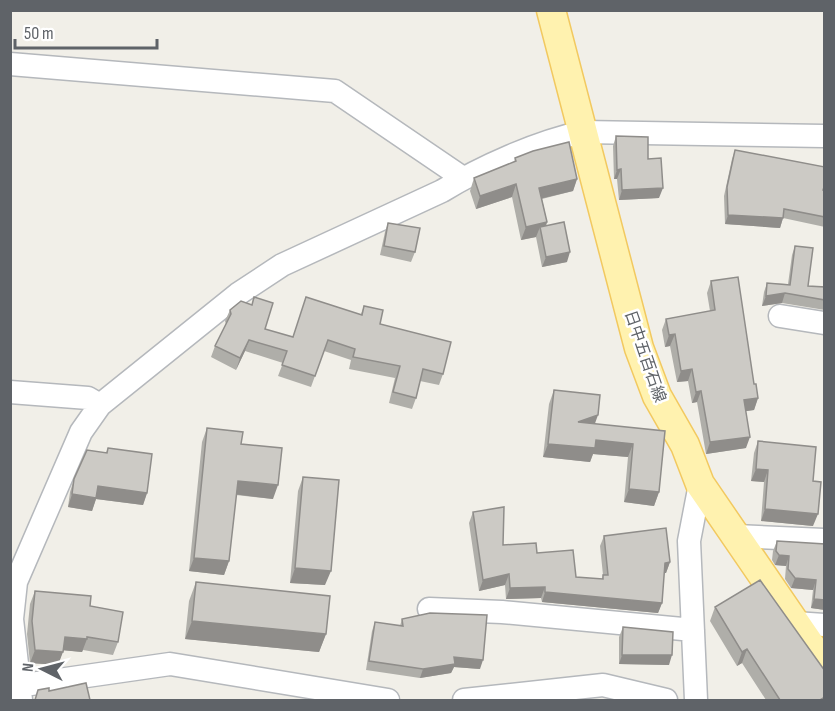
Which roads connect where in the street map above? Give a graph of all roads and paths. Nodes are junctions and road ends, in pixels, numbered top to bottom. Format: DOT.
graph roads {
  1 [pos="551,10"];
  2 [pos="10,64"];
  3 [pos="583,132"];
  4 [pos="825,136"];
  5 [pos="463,178"];
  6 [pos="780,316"];
  7 [pos="825,323"];
  8 [pos="10,392"];
  9 [pos="100,405"];
  10 [pos="700,484"];
  11 [pos="736,536"];
  12 [pos="825,540"];
  13 [pos="429,609"];
  14 [pos="795,623"];
  15 [pos="825,625"];
  16 [pos="693,630"];
  17 [pos="825,665"];
  18 [pos="17,692"];
  19 [pos="388,700"];
  20 [pos="464,700"];
  21 [pos="666,700"];
  22 [pos="696,700"];
  1 -- 3 [label="main road, 日中五百石線"];
  2 -- 5 [label="street"];
  3 -- 4 [label="street"];
  3 -- 5 [label="street"];
  3 -- 10 [label="main road, 日中五百石線"];
  5 -- 9 [label="street"];
  6 -- 7 [label="street"];
  8 -- 9 [label="street"];
  9 -- 18 [label="street"];
  10 -- 11 [label="main road, 日中五百石線"];
  10 -- 16 [label="street"];
  11 -- 12 [label="street"];
  11 -- 14 [label="main road, 日中五百石線"];
  13 -- 16 [label="street"];
  14 -- 15 [label="street"];
  14 -- 17 [label="main road, 日中五百石線"];
  16 -- 22 [label="street"];
  18 -- 19 [label="street"];
  20 -- 21 [label="street"];
}
